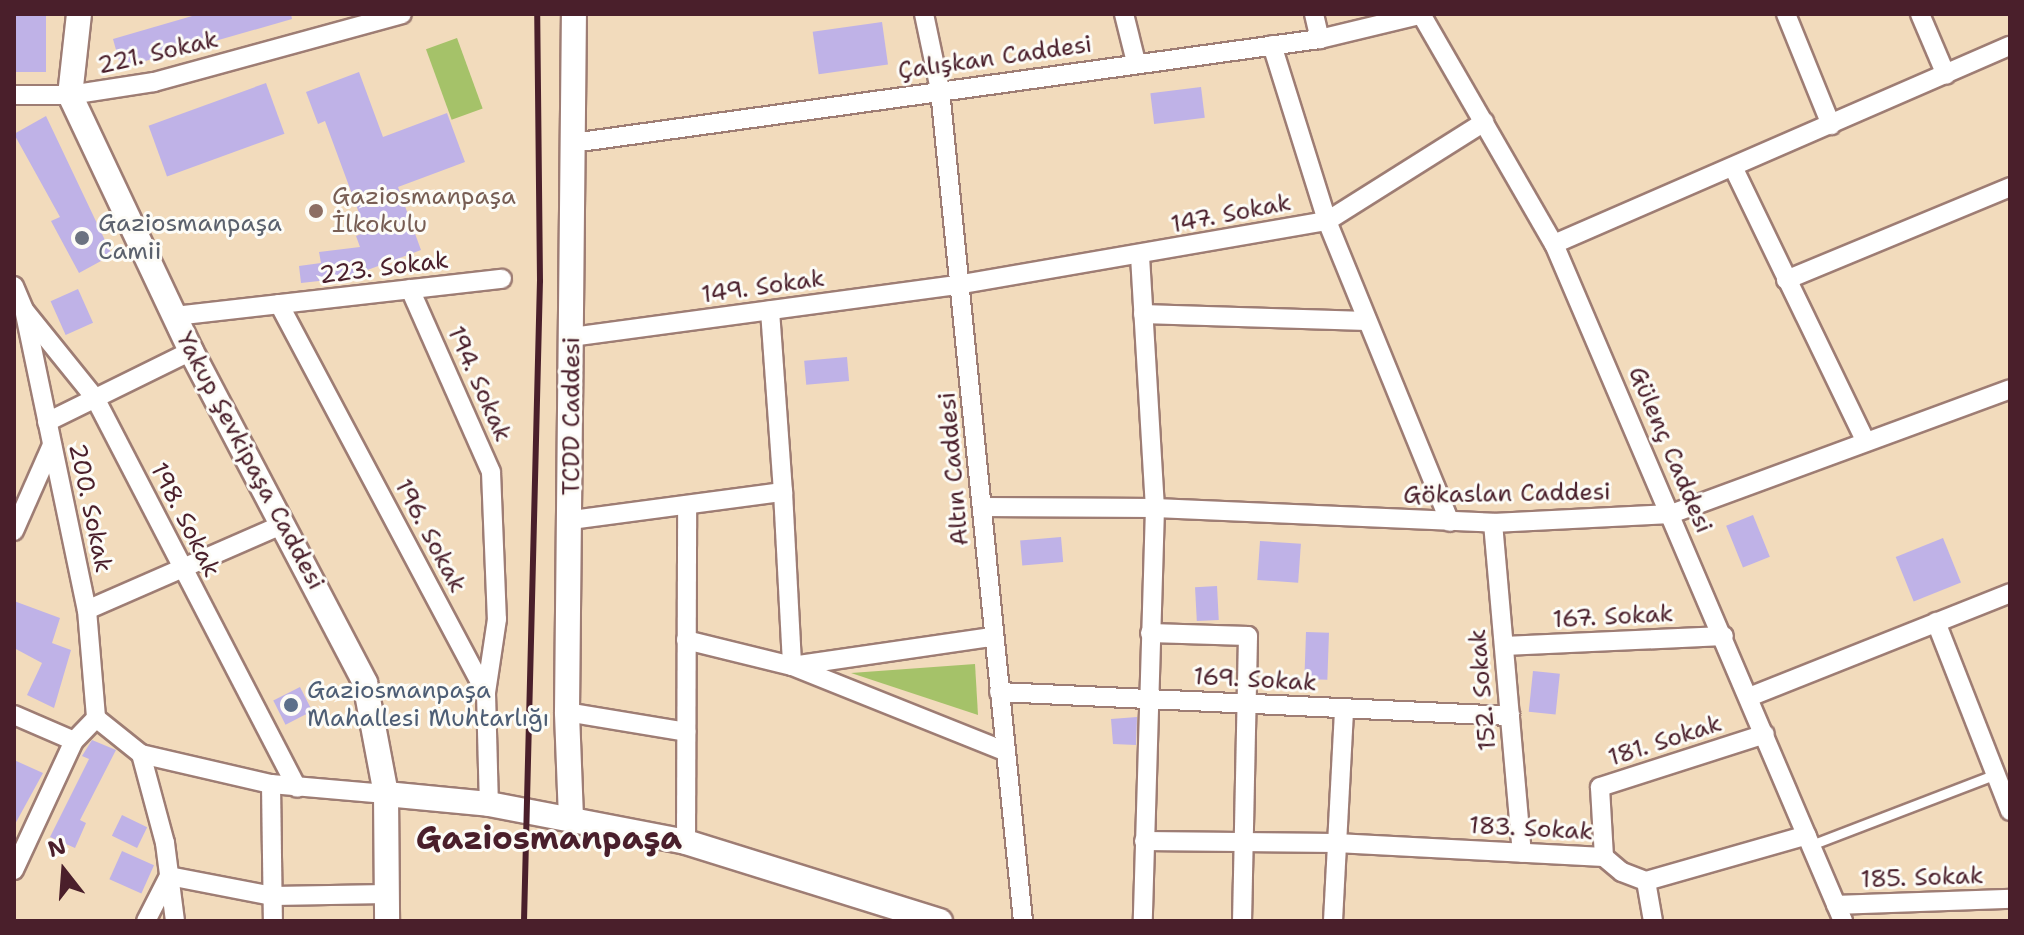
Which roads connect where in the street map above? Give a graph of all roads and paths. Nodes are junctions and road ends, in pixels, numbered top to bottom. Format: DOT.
graph roads {
  1 [pos="79,14"];
  2 [pos="402,14"];
  3 [pos="574,14"];
  4 [pos="924,14"];
  5 [pos="1124,14"];
  6 [pos="1314,14"];
  7 [pos="1422,14"];
  8 [pos="1786,14"];
  9 [pos="1920,14"];
  10 [pos="1320,39"];
  11 [pos="1272,45"];
  12 [pos="2008,49"];
  13 [pos="1136,62"];
  14 [pos="1946,75"];
  15 [pos="940,90"];
  16 [pos="14,95"];
  17 [pos="70,95"];
  18 [pos="1484,122"];
  19 [pos="1831,125"];
  20 [pos="573,143"];
  21 [pos="1733,167"];
  22 [pos="2010,187"];
  23 [pos="1327,221"];
  24 [pos="1554,244"];
  25 [pos="1140,256"];
  26 [pos="502,279"];
  27 [pos="1786,280"];
  28 [pos="962,284"];
  29 [pos="14,286"];
  30 [pos="410,289"];
  31 [pos="279,304"];
  32 [pos="19,308"];
  33 [pos="770,310"];
  34 [pos="1143,314"];
  35 [pos="175,316"];
  36 [pos="1366,321"];
  37 [pos="572,337"];
  38 [pos="191,351"];
  39 [pos="2009,390"];
  40 [pos="95,398"];
  41 [pos="47,422"];
  42 [pos="1866,442"];
  43 [pos="52,445"];
  44 [pos="783,492"];
  45 [pos="687,505"];
  46 [pos="982,507"];
  47 [pos="1155,508"];
  48 [pos="1671,514"];
  49 [pos="572,520"];
  50 [pos="1450,522"];
  51 [pos="1493,523"];
  52 [pos="284,524"];
  53 [pos="14,531"];
  54 [pos="184,570"];
  55 [pos="2010,593"];
  56 [pos="87,610"];
  57 [pos="1936,622"];
  58 [pos="1150,633"];
  59 [pos="1724,636"];
  60 [pos="992,637"];
  61 [pos="686,640"];
  62 [pos="1504,646"];
  63 [pos="792,666"];
  64 [pos="999,692"];
  65 [pos="486,693"];
  66 [pos="1749,697"];
  67 [pos="1147,699"];
  68 [pos="1249,704"];
  69 [pos="1344,708"];
  70 [pos="567,712"];
  71 [pos="14,715"];
  72 [pos="1510,716"];
  73 [pos="96,718"];
  74 [pos="686,732"];
  75 [pos="1765,734"];
  76 [pos="74,741"];
  77 [pos="1005,751"];
  78 [pos="141,754"];
  79 [pos="1996,774"];
  80 [pos="271,784"];
  81 [pos="297,788"];
  82 [pos="386,794"];
  83 [pos="489,804"];
  84 [pos="2010,811"];
  85 [pos="571,818"];
  86 [pos="1809,840"];
  87 [pos="1144,841"];
  88 [pos="686,842"];
  89 [pos="1244,842"];
  90 [pos="1336,843"];
  91 [pos="1522,853"];
  92 [pos="1604,857"];
  93 [pos="14,870"];
  94 [pos="169,876"];
  95 [pos="1646,881"];
  96 [pos="387,894"];
  97 [pos="273,896"];
  98 [pos="2010,899"];
  99 [pos="1840,913"];
  100 [pos="146,921"];
  101 [pos="175,921"];
  102 [pos="273,921"];
  103 [pos="387,921"];
  104 [pos="940,921"];
  105 [pos="1023,921"];
  106 [pos="1143,921"];
  107 [pos="1242,921"];
  108 [pos="1333,921"];
  109 [pos="1653,921"];
  1 -- 17 [label="main road"];
  2 -- 17 [label="street, 221. Sokak"];
  3 -- 20 [label="main road, TCDD Caddesi"];
  4 -- 15 [label="street, Altın Caddesi"];
  5 -- 13 [label="street"];
  6 -- 10 [label="street"];
  7 -- 10 [label="street, Çalışkan Caddesi"];
  7 -- 18 [label="street, Gülenç Caddesi"];
  8 -- 19 [label="street"];
  9 -- 14 [label="street"];
  10 -- 11 [label="street, Çalışkan Caddesi"];
  11 -- 13 [label="street, Çalışkan Caddesi"];
  11 -- 23 [label="street"];
  12 -- 14 [label="street"];
  13 -- 15 [label="street, Çalışkan Caddesi"];
  14 -- 19 [label="street"];
  15 -- 20 [label="street, Çalışkan Caddesi"];
  15 -- 28 [label="street, Altın Caddesi"];
  16 -- 17 [label="street, 221. Sokak"];
  17 -- 35 [label="main road, Yakup Şevkipaşa Caddesi"];
  18 -- 23 [label="street, 147. Sokak"];
  18 -- 24 [label="street, Gülenç Caddesi"];
  19 -- 21 [label="street"];
  20 -- 37 [label="main road, TCDD Caddesi"];
  21 -- 24 [label="street"];
  21 -- 27 [label="street"];
  22 -- 27 [label="street"];
  23 -- 25 [label="street, 147. Sokak"];
  23 -- 36 [label="street"];
  24 -- 48 [label="street, Gülenç Caddesi"];
  25 -- 28 [label="street, 147. Sokak"];
  25 -- 34 [label="street"];
  26 -- 30 [label="street, 223. Sokak"];
  27 -- 42 [label="street"];
  28 -- 33 [label="street, 149. Sokak"];
  28 -- 46 [label="street, Altın Caddesi"];
  29 -- 32 [label="street, 198. Sokak"];
  30 -- 31 [label="street, 223. Sokak"];
  30 -- 65 [label="street, 194. Sokak"];
  31 -- 35 [label="street, 223. Sokak"];
  31 -- 65 [label="street, 196. Sokak"];
  32 -- 40 [label="street, 198. Sokak"];
  32 -- 41 [label="street, 200. Sokak"];
  33 -- 37 [label="street, 149. Sokak"];
  33 -- 44 [label="street"];
  34 -- 36 [label="street"];
  34 -- 47 [label="street"];
  35 -- 38 [label="main road, Yakup Şevkipaşa Caddesi"];
  36 -- 50 [label="street"];
  37 -- 49 [label="main road, TCDD Caddesi"];
  38 -- 40 [label="street"];
  38 -- 52 [label="main road, Yakup Şevkipaşa Caddesi"];
  39 -- 42 [label="street, Gökaslan Caddesi"];
  40 -- 41 [label="street"];
  40 -- 54 [label="street, 198. Sokak"];
  41 -- 43 [label="street, 200. Sokak"];
  42 -- 48 [label="street, Gökaslan Caddesi"];
  43 -- 53 [label="street"];
  43 -- 56 [label="street, 200. Sokak"];
  44 -- 45 [label="street"];
  44 -- 63 [label="street"];
  45 -- 49 [label="street"];
  45 -- 61 [label="street"];
  46 -- 47 [label="street, Gökaslan Caddesi"];
  46 -- 60 [label="street, Altın Caddesi"];
  47 -- 50 [label="street, Gökaslan Caddesi"];
  47 -- 58 [label="street"];
  48 -- 51 [label="street, Gökaslan Caddesi"];
  48 -- 59 [label="street, Gülenç Caddesi"];
  49 -- 70 [label="main road, TCDD Caddesi"];
  50 -- 51 [label="street, Gökaslan Caddesi"];
  51 -- 62 [label="street, 152. Sokak"];
  52 -- 54 [label="street"];
  52 -- 82 [label="main road, Yakup Şevkipaşa Caddesi"];
  54 -- 56 [label="street"];
  54 -- 81 [label="street, 198. Sokak"];
  55 -- 57 [label="street"];
  56 -- 73 [label="street, 200. Sokak"];
  57 -- 66 [label="street"];
  57 -- 79 [label="street"];
  58 -- 67 [label="street"];
  58 -- 68 [label="street"];
  59 -- 62 [label="street, 167. Sokak"];
  59 -- 66 [label="street, Gülenç Caddesi"];
  60 -- 63 [label="street"];
  60 -- 64 [label="street, Altın Caddesi"];
  61 -- 63 [label="street"];
  61 -- 74 [label="street"];
  62 -- 72 [label="street, 152. Sokak"];
  63 -- 77 [label="street"];
  64 -- 67 [label="street, 169. Sokak"];
  64 -- 77 [label="street, Altın Caddesi"];
  65 -- 83 [label="street, 196. Sokak"];
  66 -- 75 [label="street, Gülenç Caddesi"];
  67 -- 68 [label="street, 169. Sokak"];
  67 -- 87 [label="street"];
  68 -- 69 [label="street, 169. Sokak"];
  68 -- 89 [label="street"];
  69 -- 72 [label="street, 169. Sokak"];
  69 -- 90 [label="street"];
  70 -- 74 [label="street"];
  70 -- 85 [label="main road, TCDD Caddesi"];
  71 -- 76 [label="street"];
  72 -- 91 [label="street, 152. Sokak"];
  73 -- 76 [label="street"];
  73 -- 78 [label="street"];
  74 -- 88 [label="street"];
  75 -- 86 [label="street, Gülenç Caddesi"];
  75 -- 92 [label="street, 181. Sokak"];
  76 -- 93 [label="street"];
  77 -- 105 [label="street, Altın Caddesi"];
  78 -- 80 [label="street"];
  78 -- 94 [label="street"];
  79 -- 84 [label="street"];
  79 -- 86 [label="lane"];
  80 -- 81 [label="street"];
  80 -- 97 [label="street"];
  81 -- 82 [label="street"];
  82 -- 83 [label="main road"];
  82 -- 96 [label="main road, Yakup Şevkipaşa Caddesi"];
  83 -- 85 [label="main road"];
  85 -- 88 [label="main road"];
  86 -- 95 [label="street"];
  86 -- 99 [label="street, Gülenç Caddesi"];
  87 -- 89 [label="street, 183. Sokak"];
  87 -- 106 [label="street"];
  88 -- 104 [label="main road"];
  89 -- 90 [label="street, 183. Sokak"];
  89 -- 107 [label="street"];
  90 -- 91 [label="street, 183. Sokak"];
  90 -- 108 [label="street"];
  91 -- 92 [label="street, 183. Sokak"];
  92 -- 95 [label="street, 183. Sokak"];
  94 -- 97 [label="street"];
  94 -- 100 [label="street"];
  94 -- 101 [label="street"];
  95 -- 109 [label="street"];
  96 -- 97 [label="street"];
  96 -- 103 [label="main road, Yakup Şevkipaşa Caddesi"];
  97 -- 102 [label="street"];
  98 -- 99 [label="street, 185. Sokak"];
}
